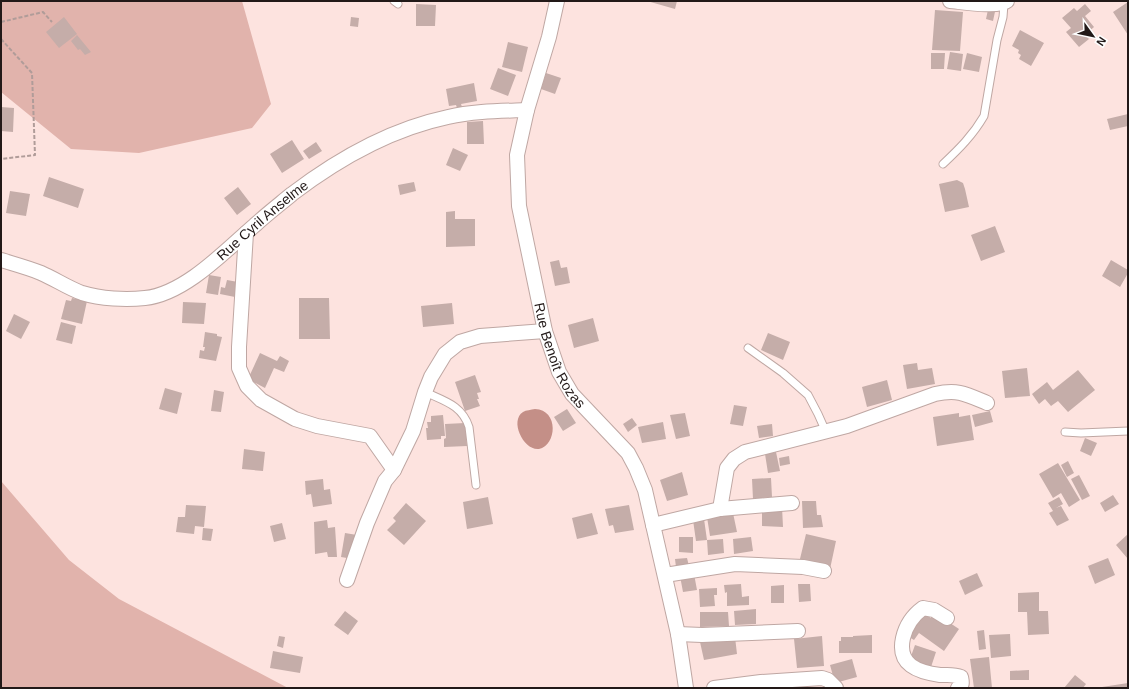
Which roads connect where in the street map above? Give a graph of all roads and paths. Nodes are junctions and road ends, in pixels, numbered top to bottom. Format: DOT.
graph roads {
  1 [pos="557,1"];
  2 [pos="950,1"];
  3 [pos="1006,3"];
  4 [pos="1,22"];
  5 [pos="52,22"];
  6 [pos="1,39"];
  7 [pos="527,110"];
  8 [pos="1,159"];
  9 [pos="943,164"];
  10 [pos="246,233"];
  11 [pos="1,260"];
  12 [pos="545,331"];
  13 [pos="748,348"];
  14 [pos="425,392"];
  15 [pos="987,404"];
  16 [pos="1128,431"];
  17 [pos="826,432"];
  18 [pos="1065,432"];
  19 [pos="394,470"];
  20 [pos="476,485"];
  21 [pos="792,503"];
  22 [pos="720,509"];
  23 [pos="654,525"];
  24 [pos="824,571"];
  25 [pos="665,575"];
  26 [pos="347,580"];
  27 [pos="947,618"];
  28 [pos="798,631"];
  29 [pos="678,634"];
  30 [pos="686,688"];
  31 [pos="714,688"];
  32 [pos="836,688"];
  33 [pos="958,688"];
  1 -- 7 [label="street, Rue Benoît Rozas"];
  2 -- 3 [label="street"];
  3 -- 9 [label="lane"];
  4 -- 5 [label="path"];
  6 -- 8 [label="path"];
  7 -- 10 [label="street, Rue Cyril Anselme"];
  7 -- 12 [label="street, Rue Benoît Rozas"];
  10 -- 11 [label="street, Rue Cyril Anselme"];
  10 -- 19 [label="street"];
  12 -- 14 [label="street"];
  12 -- 23 [label="street, Rue Benoît Rozas"];
  13 -- 17 [label="lane"];
  14 -- 19 [label="street"];
  14 -- 20 [label="lane"];
  15 -- 17 [label="street"];
  16 -- 18 [label="lane"];
  17 -- 22 [label="street"];
  19 -- 26 [label="street"];
  21 -- 22 [label="street"];
  22 -- 23 [label="street"];
  23 -- 25 [label="street, Rue Benoît Rozas"];
  24 -- 25 [label="street"];
  25 -- 29 [label="street, Rue Benoît Rozas"];
  27 -- 33 [label="street"];
  28 -- 29 [label="street"];
  29 -- 30 [label="street, Rue Benoît Rozas"];
  31 -- 32 [label="street"];
}
